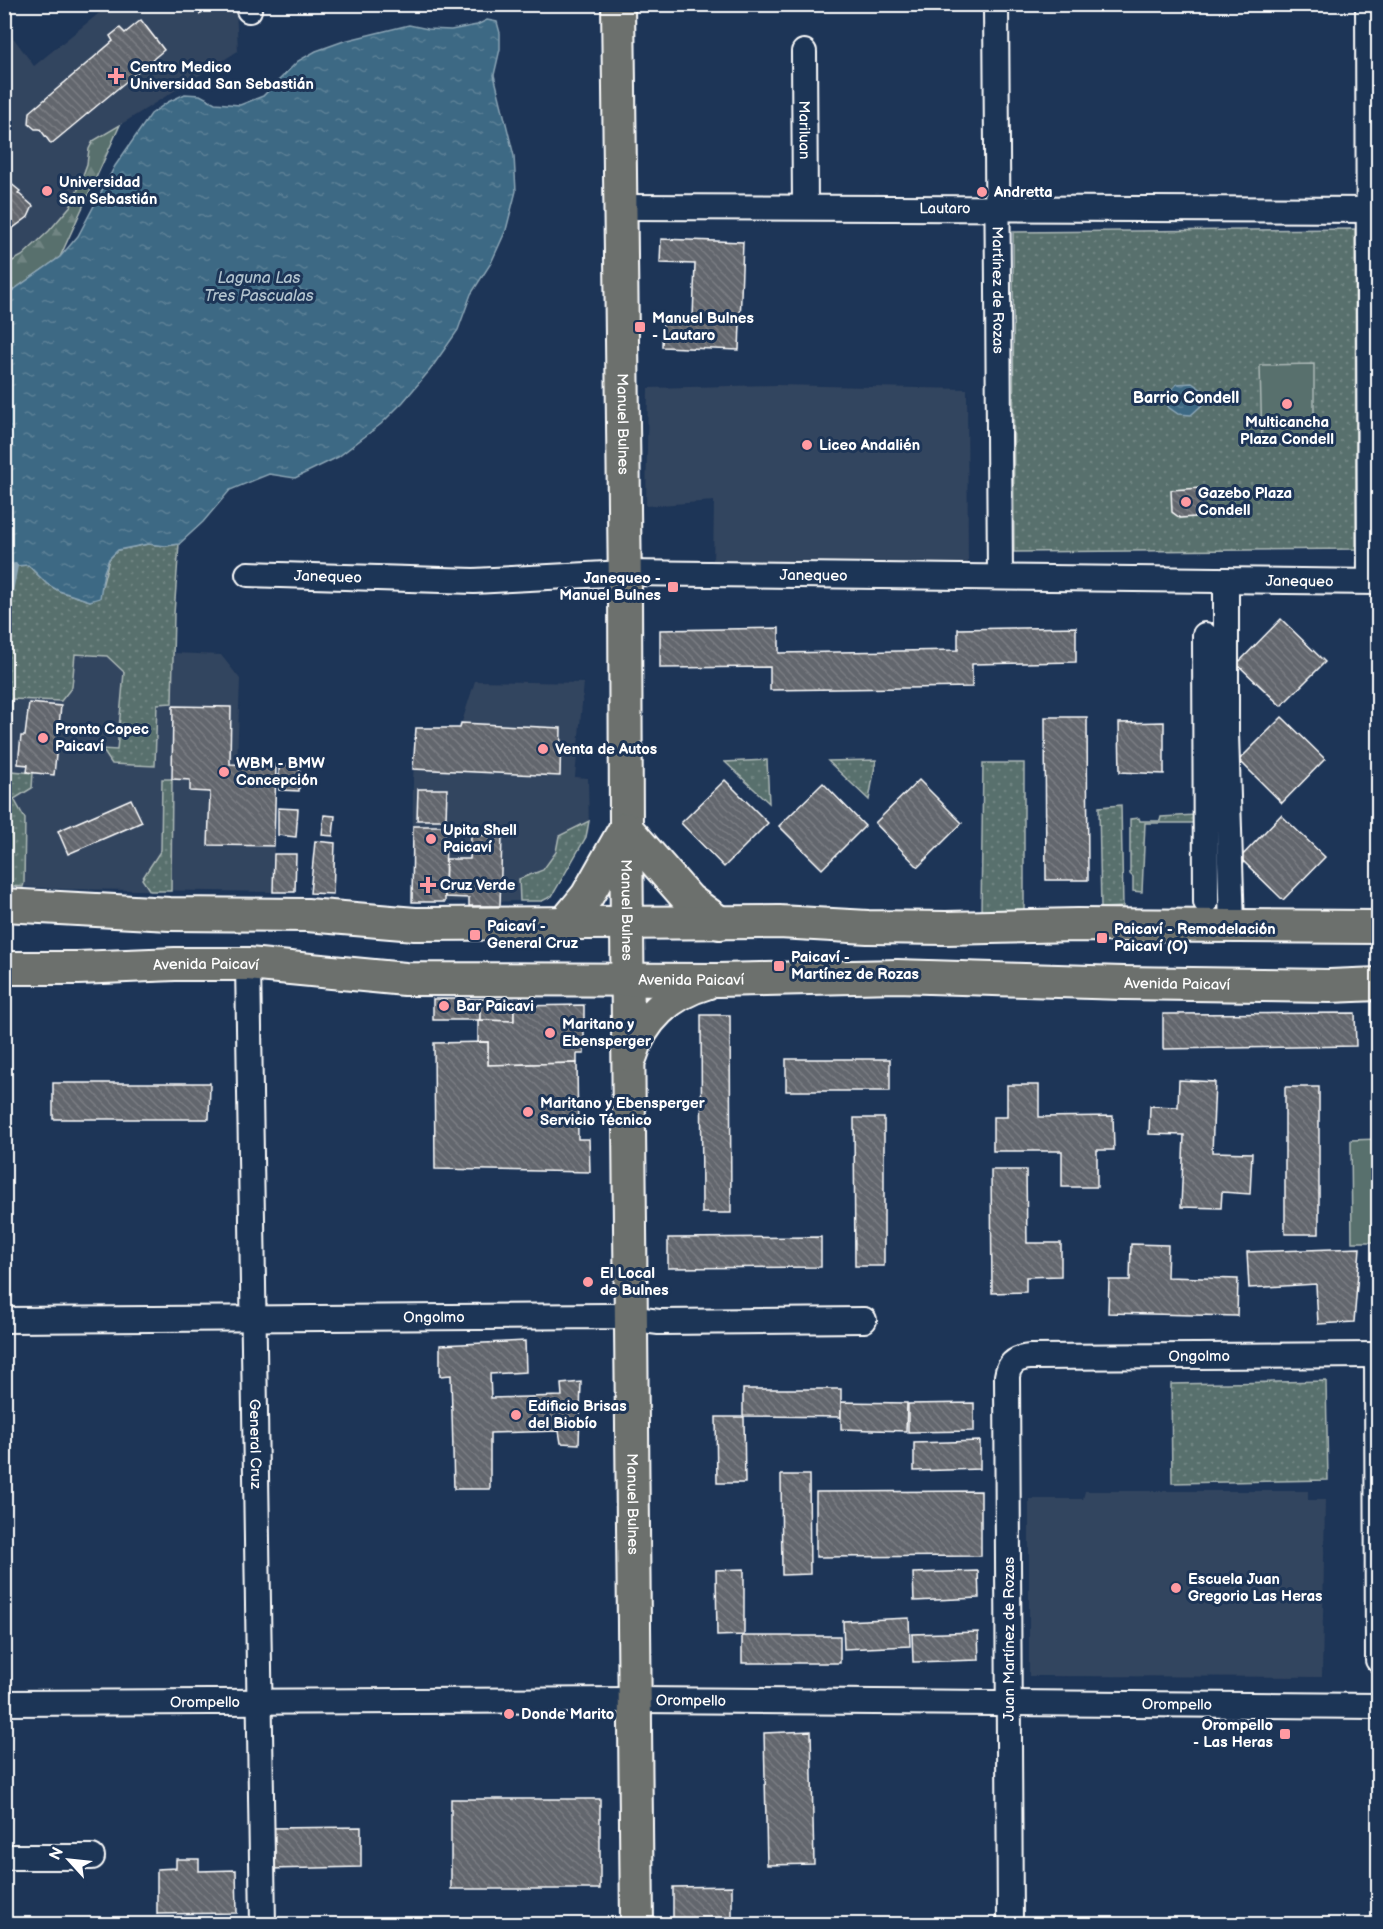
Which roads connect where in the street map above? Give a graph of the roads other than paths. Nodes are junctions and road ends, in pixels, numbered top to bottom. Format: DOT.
graph roads {
  1 [pos="618,4"];
  2 [pos="996,4"];
  3 [pos="1368,4"];
  4 [pos="804,52"];
  5 [pos="619,207"];
  6 [pos="805,207"];
  7 [pos="997,208"];
  8 [pos="1374,210"];
  9 [pos="625,573"];
  10 [pos="248,574"];
  11 [pos="1000,577"];
  12 [pos="1226,580"];
  13 [pos="1374,581"];
  14 [pos="1205,635"];
  15 [pos="626,828"];
  16 [pos="1206,902"];
  17 [pos="4,905"];
  18 [pos="720,922"];
  19 [pos="627,923"];
  20 [pos="564,924"];
  21 [pos="1232,926"];
  22 [pos="1378,927"];
  23 [pos="248,964"];
  24 [pos="4,968"];
  25 [pos="628,980"];
  26 [pos="718,980"];
  27 [pos="1378,984"];
  28 [pos="628,1069"];
  29 [pos="254,1318"];
  30 [pos="631,1318"];
  31 [pos="4,1320"];
  32 [pos="864,1320"];
  33 [pos="1378,1355"];
  34 [pos="1019,1359"];
  35 [pos="1378,1660"];
  36 [pos="635,1700"];
  37 [pos="259,1701"];
  38 [pos="4,1702"];
  39 [pos="1010,1702"];
  40 [pos="1378,1706"];
  41 [pos="4,1857"];
  42 [pos="92,1857"];
  43 [pos="263,1924"];
  44 [pos="638,1924"];
  45 [pos="1010,1924"];
  1 -- 5 [label="main road, Manuel Bulnes"];
  2 -- 7 [label="street, Martínez de Rozas"];
  3 -- 8 [label="street"];
  4 -- 6 [label="street, Mariluan"];
  5 -- 6 [label="street, Lautaro"];
  5 -- 9 [label="main road, Manuel Bulnes"];
  6 -- 7 [label="street, Lautaro"];
  7 -- 8 [label="street, Lautaro"];
  7 -- 11 [label="street, Martínez de Rozas"];
  8 -- 13 [label="street"];
  9 -- 10 [label="street, Janequeo"];
  9 -- 11 [label="street, Janequeo"];
  9 -- 15 [label="main road, Manuel Bulnes"];
  11 -- 12 [label="street, Janequeo"];
  12 -- 13 [label="street, Janequeo"];
  12 -- 21 [label="street"];
  14 -- 16 [label="street"];
  15 -- 18 [label="main road"];
  15 -- 19 [label="main road, Manuel Bulnes"];
  15 -- 20 [label="main road"];
  17 -- 20 [label="main road"];
  18 -- 19 [label="main road"];
  18 -- 21 [label="main road"];
  19 -- 20 [label="main road"];
  19 -- 25 [label="main road, Manuel Bulnes"];
  21 -- 22 [label="main road"];
  23 -- 24 [label="main road, Avenida Paicaví"];
  23 -- 25 [label="main road, Avenida Paicaví"];
  23 -- 29 [label="street, General Cruz"];
  25 -- 26 [label="main road, Avenida Paicaví"];
  25 -- 28 [label="main road, Manuel Bulnes"];
  26 -- 27 [label="main road, Avenida Paicaví"];
  26 -- 28 [label="main road"];
  28 -- 30 [label="main road, Manuel Bulnes"];
  29 -- 30 [label="street, Ongolmo"];
  29 -- 31 [label="street, Ongolmo"];
  29 -- 37 [label="street, General Cruz"];
  30 -- 32 [label="street, Ongolmo"];
  30 -- 36 [label="main road, Manuel Bulnes"];
  33 -- 34 [label="street, Ongolmo"];
  33 -- 35 [label="street"];
  34 -- 39 [label="street, Juan Martínez de Rozas"];
  36 -- 37 [label="street, Orompello"];
  36 -- 39 [label="street, Orompello"];
  36 -- 44 [label="main road, Manuel Bulnes"];
  37 -- 38 [label="street, Orompello"];
  37 -- 43 [label="street, General Cruz"];
  39 -- 40 [label="street, Orompello"];
  39 -- 45 [label="street, Juan Martínez de Rozas"];
  41 -- 42 [label="street"];
}
